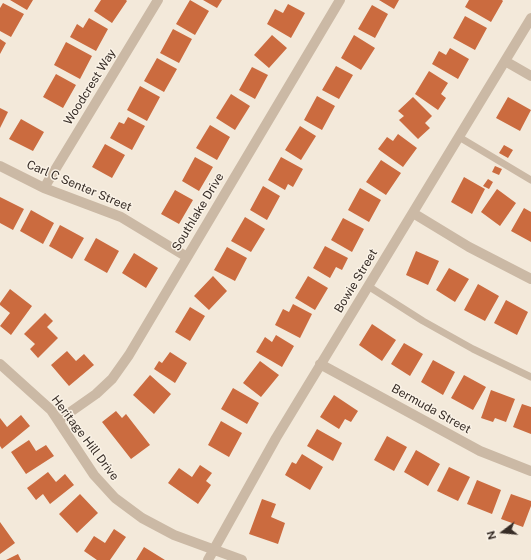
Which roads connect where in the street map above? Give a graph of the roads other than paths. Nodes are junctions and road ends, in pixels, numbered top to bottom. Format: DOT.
graph roads {
  1 [pos="158,0"];
  2 [pos="340,0"];
  3 [pos="531,18"];
  4 [pos="505,60"];
  5 [pos="531,76"];
  6 [pos="459,137"];
  7 [pos="0,166"];
  8 [pos="531,180"];
  9 [pos="44,188"];
  10 [pos="413,213"];
  11 [pos="187,257"];
  12 [pos="531,279"];
  13 [pos="368,286"];
  14 [pos="0,364"];
  15 [pos="320,364"];
  16 [pos="531,377"];
  17 [pos="59,420"];
  18 [pos="531,471"];
  19 [pos="213,550"];
  20 [pos="208,560"];
  21 [pos="242,560"];
  1 -- 9 [label="street, Woodcrest Way"];
  2 -- 11 [label="street, Southlake Drive"];
  3 -- 4 [label="street, Bowie Street"];
  4 -- 5 [label="street"];
  4 -- 6 [label="street, Bowie Street"];
  6 -- 8 [label="lane"];
  6 -- 10 [label="street, Bowie Street"];
  7 -- 9 [label="street, Carl C Senter Street"];
  9 -- 11 [label="street, Carl C Senter Street"];
  10 -- 12 [label="street"];
  10 -- 13 [label="street, Bowie Street"];
  11 -- 17 [label="street, Southlake Drive"];
  13 -- 15 [label="street, Bowie Street"];
  13 -- 16 [label="lane"];
  14 -- 17 [label="street, Heritage Hill Drive"];
  15 -- 18 [label="street, Bermuda Street"];
  15 -- 19 [label="street, Bowie Street"];
  17 -- 19 [label="street, Heritage Hill Drive"];
  19 -- 20 [label="street, Bowie Street"];
  19 -- 21 [label="street, Heritage Hill Drive"];
}
